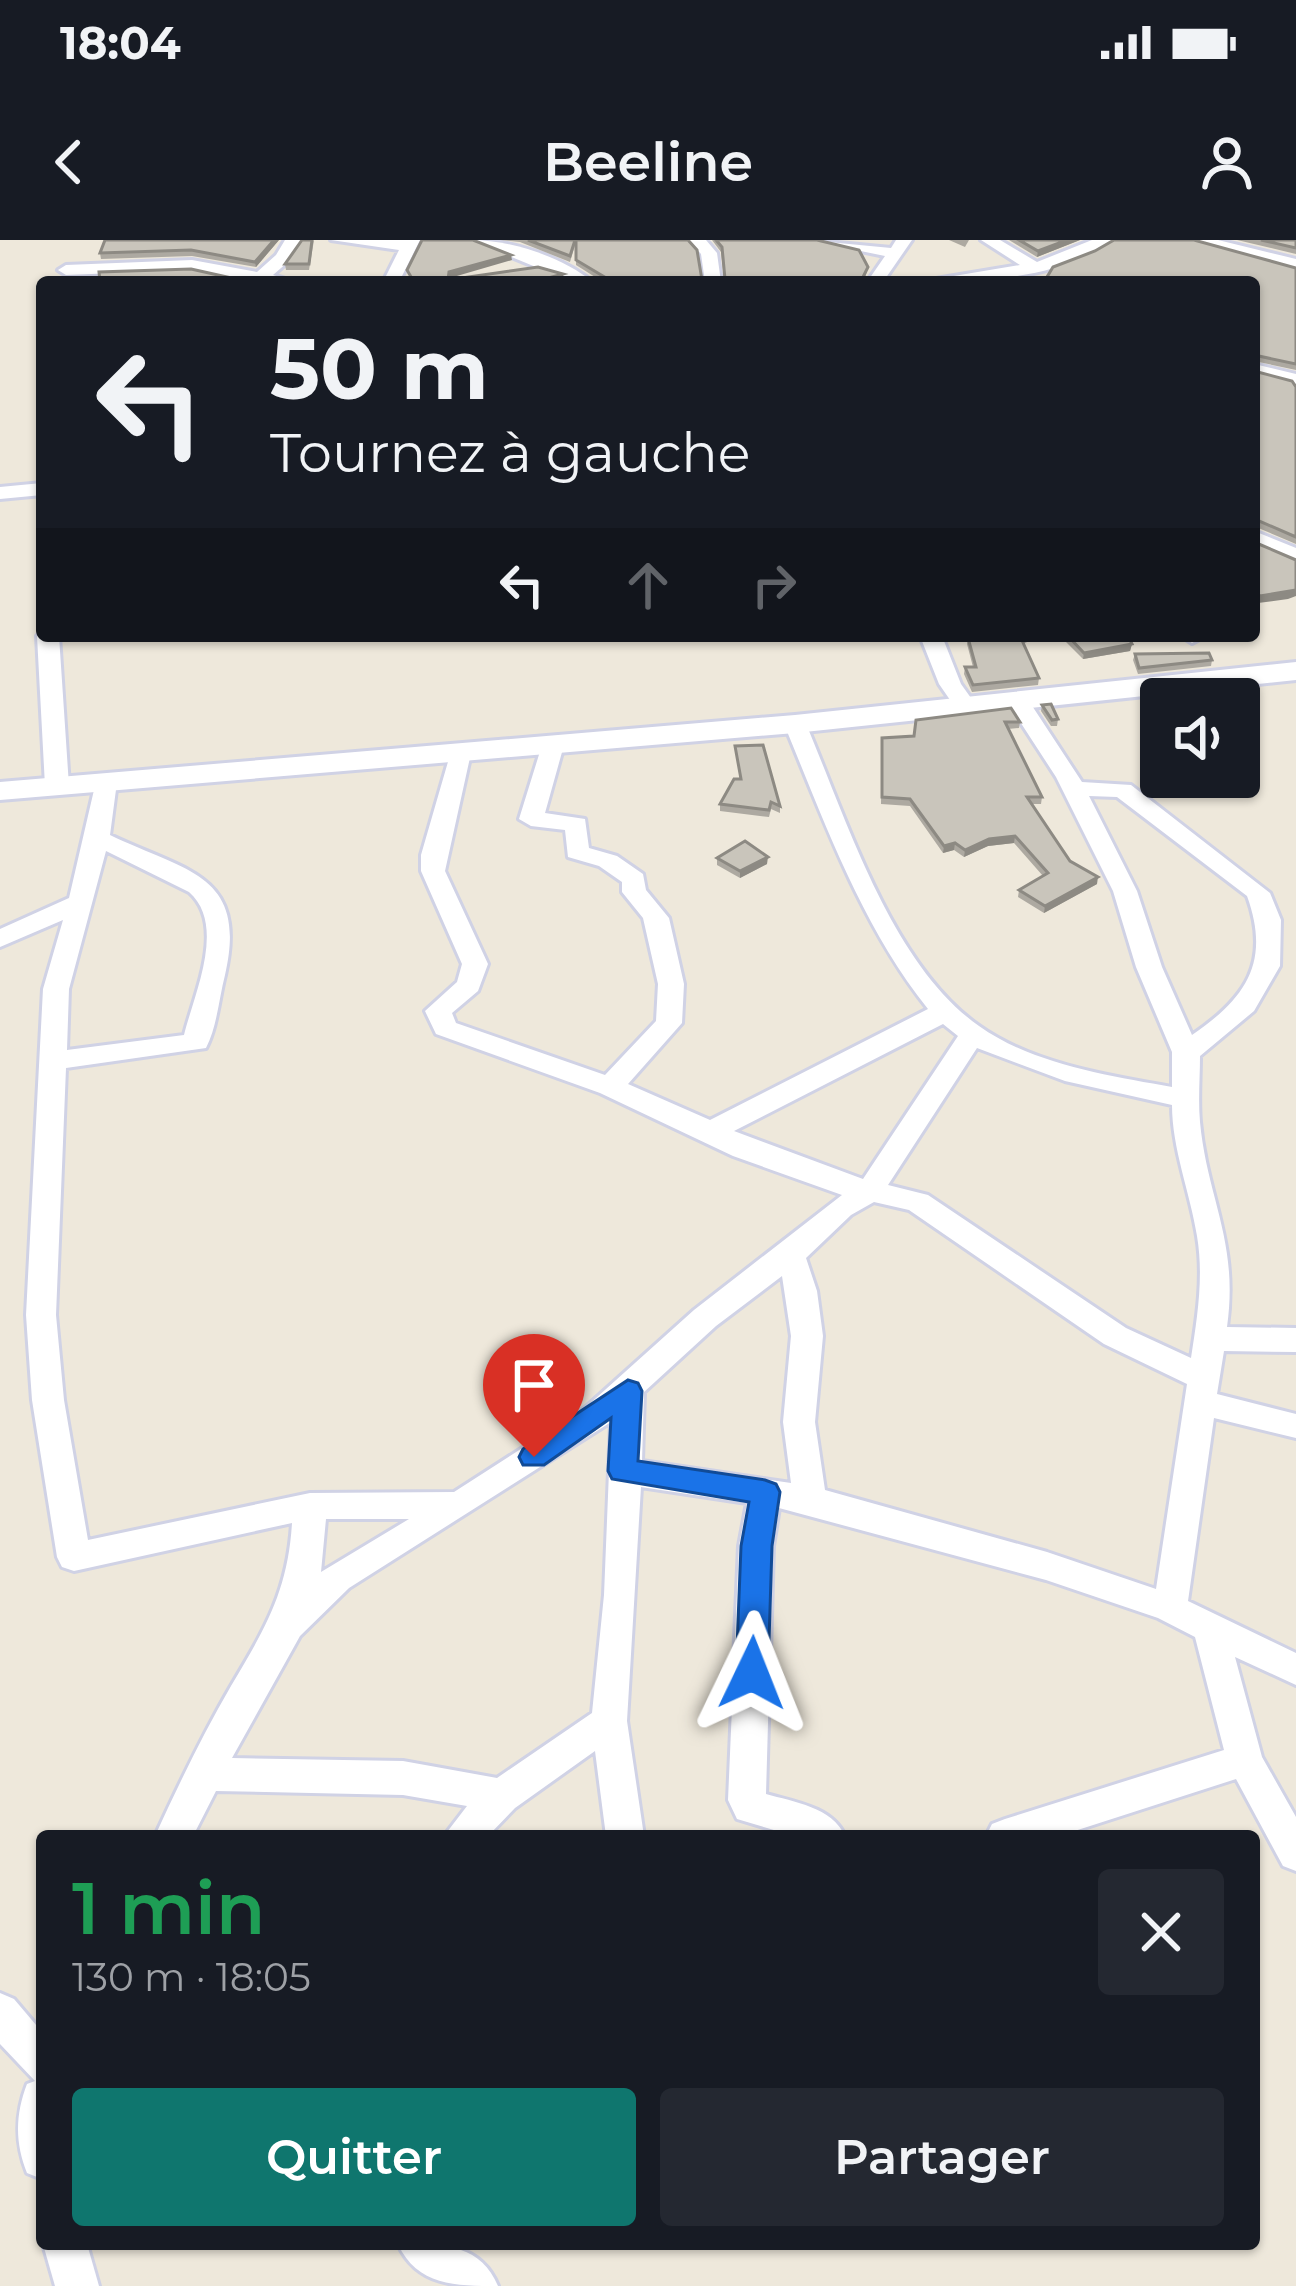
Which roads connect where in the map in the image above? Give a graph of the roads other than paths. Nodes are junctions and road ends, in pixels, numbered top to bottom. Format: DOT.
graph roads {
  1 [pos="293,240"];
  2 [pos="339,240"];
  3 [pos="479,240"];
  4 [pos="697,240"];
  5 [pos="815,240"];
  6 [pos="989,240"];
  7 [pos="1106,240"];
  8 [pos="1199,240"];
  9 [pos="1223,240"];
  10 [pos="409,243"];
  11 [pos="66,246"];
  12 [pos="900,246"];
  13 [pos="544,262"];
  14 [pos="1296,264"];
  15 [pos="1036,268"];
  16 [pos="505,272"];
  17 [pos="66,276"];
  18 [pos="240,276"];
  19 [pos="262,276"];
  20 [pos="394,276"];
  21 [pos="573,276"];
  22 [pos="712,276"];
  23 [pos="879,276"];
  24 [pos="995,276"];
  25 [pos="1260,371"];
  26 [pos="1296,380"];
  27 [pos="36,490"];
  28 [pos="0,493"];
  29 [pos="1260,542"];
  30 [pos="1260,543"];
  31 [pos="1296,544"];
  32 [pos="1296,556"];
  33 [pos="48,642"];
  34 [pos="934,642"];
  35 [pos="1296,670"];
  36 [pos="1017,700"];
  37 [pos="965,706"];
  38 [pos="795,724"];
  39 [pos="553,745"];
  40 [pos="460,753"];
  41 [pos="105,782"];
  42 [pos="57,786"];
  43 [pos="1071,789"];
  44 [pos="0,791"];
  45 [pos="98,838"];
  46 [pos="78,903"];
  47 [pos="0,939"];
  48 [pos="944,1012"];
  49 [pos="973,1034"];
  50 [pos="1186,1052"];
  51 [pos="53,1061"];
  52 [pos="610,1087"];
  53 [pos="1184,1098"];
  54 [pos="711,1131"];
  55 [pos="869,1192"];
  56 [pos="790,1255"];
  57 [pos="1208,1340"];
  58 [pos="1296,1340"];
  59 [pos="1200,1390"];
  60 [pos="628,1391"];
  61 [pos="1296,1426"];
  62 [pos="623,1471"];
  63 [pos="765,1492"];
  64 [pos="810,1499"];
  65 [pos="460,1505"];
  66 [pos="310,1506"];
  67 [pos="1170,1608"];
  68 [pos="1211,1632"];
  69 [pos="284,1633"];
  70 [pos="1296,1670"];
  71 [pos="608,1721"];
  72 [pos="1245,1760"];
  73 [pos="206,1774"];
  74 [pos="502,1796"];
  75 [pos="177,1830"];
  76 [pos="470,1830"];
  77 [pos="624,1830"];
  78 [pos="817,1830"];
  79 [pos="1024,1830"];
  80 [pos="1296,1854"];
  81 [pos="0,2013"];
  82 [pos="36,2057"];
  83 [pos="67,2250"];
  84 [pos="428,2250"];
  85 [pos="77,2286"];
  86 [pos="476,2286"];
  1 -- 19 [label="street"];
  2 -- 10 [label="street"];
  3 -- 13 [label="street"];
  4 -- 22 [label="street"];
  5 -- 12 [label="street"];
  6 -- 15 [label="street"];
  7 -- 15 [label="street"];
  8 -- 9 [label="street"];
  8 -- 14 [label="street"];
  10 -- 20 [label="street"];
  11 -- 17 [label="street"];
  12 -- 23 [label="street"];
  13 -- 16 [label="street"];
  13 -- 21 [label="street"];
  15 -- 24 [label="street"];
  17 -- 18 [label="street"];
  25 -- 26 [label="street"];
  27 -- 28 [label="street"];
  29 -- 31 [label="street"];
  30 -- 32 [label="street"];
  33 -- 42 [label="street"];
  34 -- 37 [label="street"];
  35 -- 36 [label="street"];
  36 -- 37 [label="street"];
  36 -- 43 [label="street"];
  37 -- 38 [label="street"];
  38 -- 39 [label="street"];
  38 -- 48 [label="street"];
  39 -- 40 [label="street"];
  39 -- 52 [label="street"];
  40 -- 41 [label="street"];
  40 -- 52 [label="street"];
  41 -- 42 [label="street"];
  41 -- 45 [label="street"];
  42 -- 44 [label="street"];
  43 -- 50 [label="street"];
  43 -- 50 [label="street"];
  45 -- 46 [label="street"];
  45 -- 51 [label="street"];
  46 -- 47 [label="street"];
  46 -- 51 [label="street"];
  48 -- 49 [label="street"];
  48 -- 54 [label="street"];
  49 -- 53 [label="street"];
  49 -- 55 [label="street"];
  50 -- 53 [label="street"];
  51 -- 66 [label="street"];
  52 -- 54 [label="street"];
  53 -- 57 [label="street"];
  54 -- 55 [label="street"];
  55 -- 56 [label="street"];
  55 -- 59 [label="street"];
  56 -- 60 [label="street"];
  56 -- 64 [label="street"];
  57 -- 58 [label="street"];
  57 -- 59 [label="street"];
  59 -- 61 [label="street"];
  59 -- 67 [label="street"];
  60 -- 62 [label="street"];
  60 -- 65 [label="street"];
  62 -- 63 [label="street"];
  62 -- 71 [label="street"];
  63 -- 64 [label="street"];
  63 -- 78 [label="street"];
  64 -- 67 [label="street"];
  65 -- 66 [label="street"];
  65 -- 69 [label="street"];
  66 -- 69 [label="street"];
  67 -- 68 [label="street"];
  68 -- 70 [label="street"];
  68 -- 72 [label="street"];
  69 -- 73 [label="street"];
  71 -- 74 [label="street"];
  71 -- 77 [label="street"];
  72 -- 79 [label="street"];
  72 -- 80 [label="street"];
  73 -- 74 [label="street"];
  73 -- 75 [label="street"];
  74 -- 76 [label="street"];
  81 -- 82 [label="street"];
  83 -- 85 [label="street"];
  84 -- 86 [label="street"];
}
